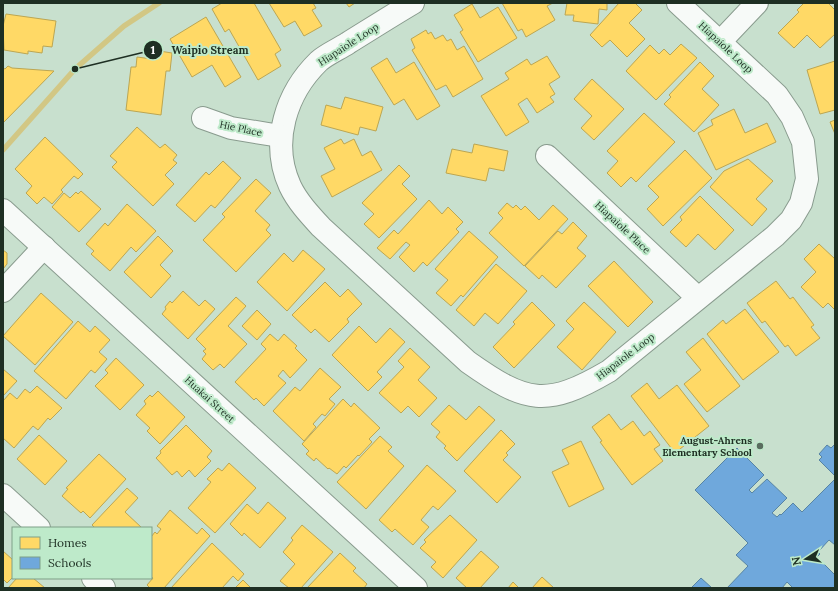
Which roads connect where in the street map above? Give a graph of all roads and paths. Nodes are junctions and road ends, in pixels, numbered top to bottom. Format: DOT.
graph roads {
  1 [pos="413,3"];
  2 [pos="678,3"];
  3 [pos="757,3"];
  4 [pos="720,42"];
  5 [pos="203,118"];
  6 [pos="280,136"];
  7 [pos="547,156"];
  8 [pos="3,210"];
  9 [pos="44,248"];
  10 [pos="3,291"];
  11 [pos="698,298"];
  12 [pos="3,495"];
  13 [pos="38,527"];
  14 [pos="94,579"];
  15 [pos="104,588"];
  16 [pos="416,588"];
  1 -- 6 [label="street, Hiapaiole Loop"];
  2 -- 4 [label="street, Hiapaiole Loop"];
  3 -- 4 [label="street"];
  4 -- 11 [label="street, Hiapaiole Loop"];
  5 -- 6 [label="street, Hie Place"];
  6 -- 11 [label="street, Hiapaiole Loop"];
  7 -- 11 [label="street, Hiapaiole Place"];
  8 -- 9 [label="street, Huakai Street"];
  9 -- 10 [label="street"];
  9 -- 16 [label="street, Huakai Street"];
  12 -- 13 [label="street"];
  14 -- 15 [label="street"];
}
